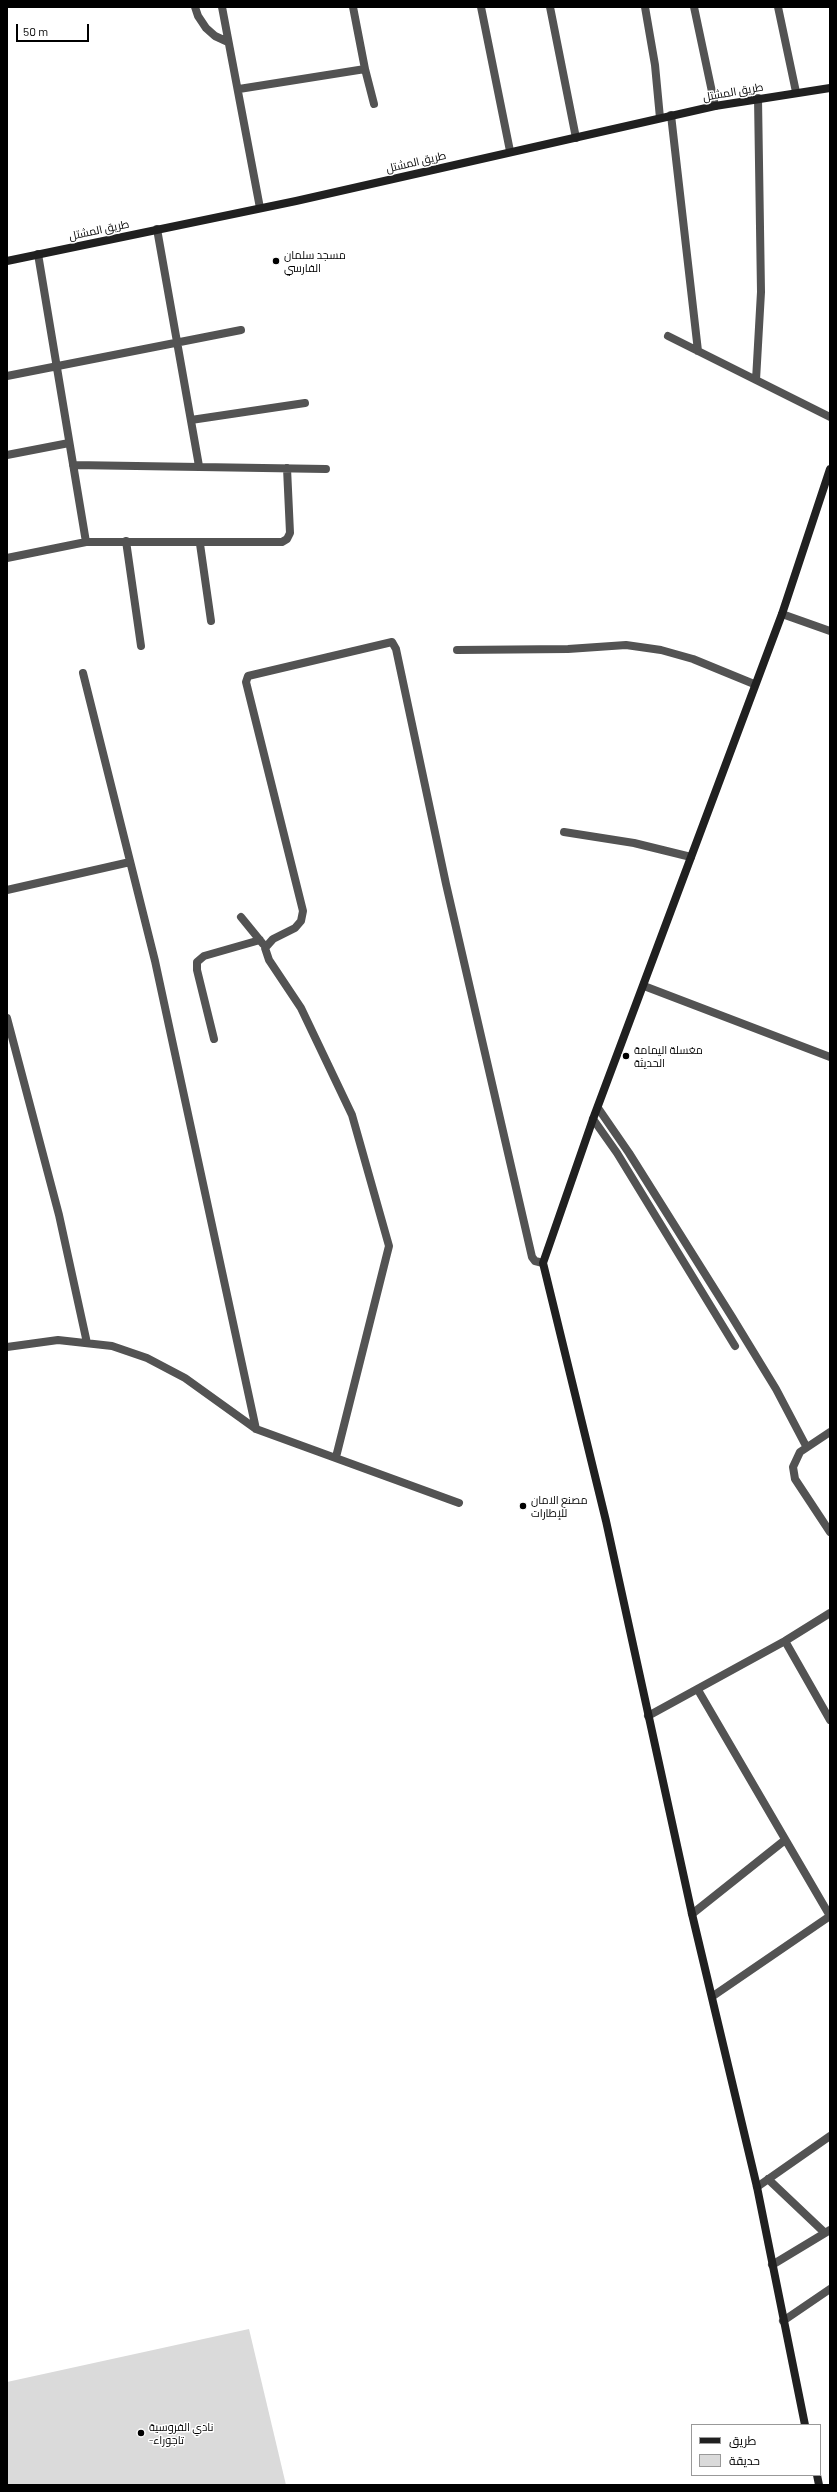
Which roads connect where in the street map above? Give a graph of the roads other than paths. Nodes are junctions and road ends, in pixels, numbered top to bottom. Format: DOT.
graph roads {
  1 [pos="195,7"];
  2 [pos="222,7"];
  3 [pos="353,7"];
  4 [pos="481,7"];
  5 [pos="550,7"];
  6 [pos="645,7"];
  7 [pos="694,7"];
  8 [pos="778,7"];
  9 [pos="228,42"];
  10 [pos="365,69"];
  11 [pos="830,88"];
  12 [pos="239,89"];
  13 [pos="796,92"];
  14 [pos="758,98"];
  15 [pos="374,104"];
  16 [pos="715,106"];
  17 [pos="671,115"];
  18 [pos="660,118"];
  19 [pos="576,138"];
  20 [pos="510,151"];
  21 [pos="260,208"];
  22 [pos="157,229"];
  23 [pos="38,254"];
  24 [pos="7,261"];
  25 [pos="241,330"];
  26 [pos="668,336"];
  27 [pos="177,344"];
  28 [pos="698,351"];
  29 [pos="56,366"];
  30 [pos="7,376"];
  31 [pos="756,380"];
  32 [pos="305,403"];
  33 [pos="830,417"];
  34 [pos="190,420"];
  35 [pos="69,443"];
  36 [pos="7,455"];
  37 [pos="73,465"];
  38 [pos="199,466"];
  39 [pos="287,468"];
  40 [pos="830,469"];
  41 [pos="326,470"];
  42 [pos="126,541"];
  43 [pos="86,542"];
  44 [pos="200,544"];
  45 [pos="7,558"];
  46 [pos="782,614"];
  47 [pos="211,621"];
  48 [pos="830,631"];
  49 [pos="141,646"];
  50 [pos="457,650"];
  51 [pos="83,674"];
  52 [pos="754,684"];
  53 [pos="564,832"];
  54 [pos="691,857"];
  55 [pos="130,862"];
  56 [pos="7,890"];
  57 [pos="241,916"];
  58 [pos="260,940"];
  59 [pos="265,948"];
  60 [pos="644,986"];
  61 [pos="7,1018"];
  62 [pos="214,1039"];
  63 [pos="830,1057"];
  64 [pos="598,1108"];
  65 [pos="593,1119"];
  66 [pos="543,1263"];
  67 [pos="87,1342"];
  68 [pos="735,1346"];
  69 [pos="7,1347"];
  70 [pos="256,1428"];
  71 [pos="830,1432"];
  72 [pos="806,1446"];
  73 [pos="336,1457"];
  74 [pos="459,1503"];
  75 [pos="830,1532"];
  76 [pos="830,1613"];
  77 [pos="785,1641"];
  78 [pos="698,1690"];
  79 [pos="828,1710"];
  80 [pos="648,1716"];
  81 [pos="830,1720"];
  82 [pos="785,1840"];
  83 [pos="692,1914"];
  84 [pos="830,1916"];
  85 [pos="713,1996"];
  86 [pos="830,2136"];
  87 [pos="768,2179"];
  88 [pos="757,2187"];
  89 [pos="827,2231"];
  90 [pos="772,2265"];
  91 [pos="830,2289"];
  92 [pos="782,2321"];
  93 [pos="805,2424"];
  1 -- 9 [label="street"];
  2 -- 9 [label="street"];
  3 -- 10 [label="street"];
  4 -- 20 [label="street"];
  5 -- 19 [label="street"];
  6 -- 18 [label="street"];
  7 -- 16 [label="street"];
  8 -- 13 [label="street"];
  9 -- 12 [label="street"];
  10 -- 12 [label="street"];
  10 -- 15 [label="street"];
  11 -- 13 [label="street, طريق المشتل"];
  12 -- 21 [label="street"];
  13 -- 14 [label="street, طريق المشتل"];
  14 -- 16 [label="street, طريق المشتل"];
  14 -- 31 [label="street"];
  16 -- 17 [label="street, طريق المشتل"];
  17 -- 18 [label="street, طريق المشتل"];
  17 -- 28 [label="street"];
  18 -- 19 [label="street, طريق المشتل"];
  19 -- 20 [label="street, طريق المشتل"];
  20 -- 21 [label="street, طريق المشتل"];
  21 -- 22 [label="street, طريق المشتل"];
  22 -- 23 [label="street, طريق المشتل"];
  22 -- 27 [label="street"];
  23 -- 24 [label="street, طريق المشتل"];
  23 -- 29 [label="street"];
  25 -- 27 [label="street"];
  26 -- 28 [label="street"];
  27 -- 29 [label="street"];
  27 -- 34 [label="street"];
  28 -- 31 [label="street"];
  29 -- 30 [label="street"];
  29 -- 35 [label="street"];
  31 -- 33 [label="street"];
  32 -- 34 [label="street"];
  34 -- 38 [label="street"];
  35 -- 36 [label="street"];
  35 -- 37 [label="street"];
  37 -- 38 [label="street"];
  37 -- 43 [label="street"];
  38 -- 39 [label="street"];
  39 -- 41 [label="street"];
  39 -- 44 [label="street"];
  40 -- 46 [label="street"];
  42 -- 43 [label="street"];
  42 -- 44 [label="street"];
  42 -- 49 [label="street"];
  43 -- 45 [label="street"];
  44 -- 47 [label="street"];
  46 -- 48 [label="street"];
  46 -- 52 [label="street"];
  50 -- 52 [label="street"];
  51 -- 55 [label="street"];
  52 -- 54 [label="street"];
  53 -- 54 [label="street"];
  54 -- 60 [label="street"];
  55 -- 56 [label="street"];
  55 -- 70 [label="street"];
  57 -- 58 [label="street"];
  58 -- 59 [label="street"];
  58 -- 62 [label="street"];
  59 -- 66 [label="street"];
  59 -- 73 [label="street"];
  60 -- 63 [label="street"];
  60 -- 64 [label="street"];
  61 -- 67 [label="street"];
  64 -- 65 [label="street"];
  64 -- 72 [label="street"];
  65 -- 66 [label="street"];
  65 -- 68 [label="street"];
  66 -- 80 [label="street"];
  67 -- 69 [label="street"];
  67 -- 70 [label="street"];
  70 -- 73 [label="street"];
  71 -- 72 [label="street"];
  72 -- 75 [label="street"];
  73 -- 74 [label="street"];
  76 -- 77 [label="street"];
  77 -- 78 [label="street"];
  77 -- 79 [label="street"];
  78 -- 80 [label="street"];
  78 -- 82 [label="street"];
  79 -- 81 [label="street"];
  80 -- 83 [label="street"];
  82 -- 83 [label="street"];
  82 -- 84 [label="street"];
  83 -- 85 [label="street"];
  84 -- 85 [label="street"];
  85 -- 88 [label="street"];
  86 -- 87 [label="street"];
  87 -- 88 [label="street"];
  87 -- 89 [label="street"];
  88 -- 90 [label="street"];
  89 -- 90 [label="street"];
  90 -- 92 [label="street"];
  91 -- 92 [label="street"];
  92 -- 93 [label="street"];
}
